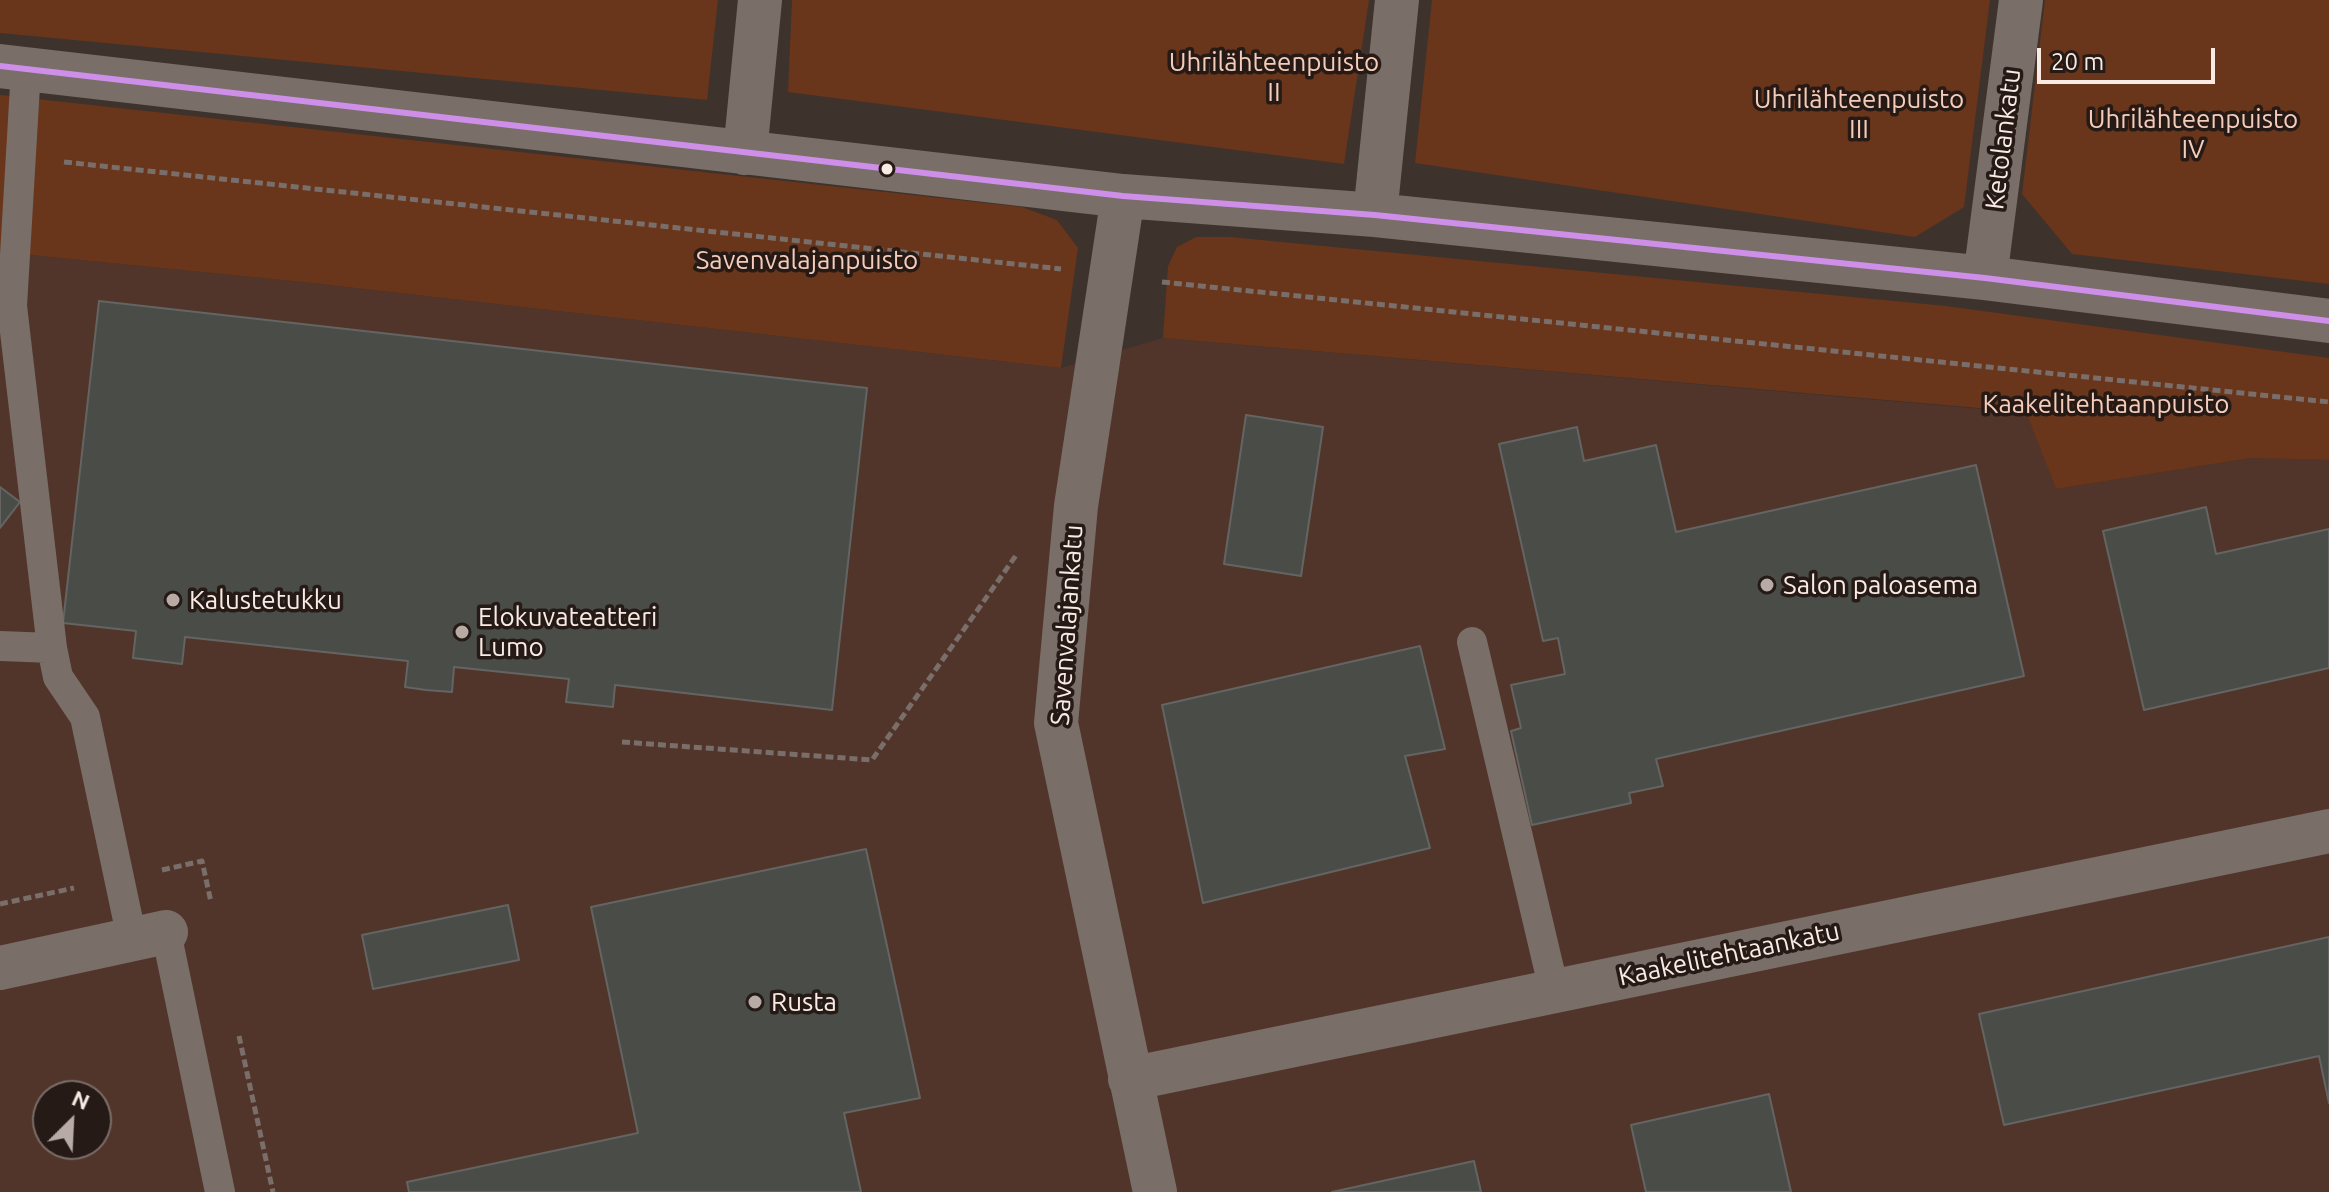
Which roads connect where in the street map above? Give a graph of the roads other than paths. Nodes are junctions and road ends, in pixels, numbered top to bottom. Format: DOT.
graph roads {
  1 [pos="760,0"];
  2 [pos="1397,0"];
  3 [pos="2021,0"];
  4 [pos="13,67"];
  5 [pos="745,153"];
  6 [pos="1123,196"];
  7 [pos="1375,215"];
  8 [pos="1985,278"];
  9 [pos="2329,321"];
  10 [pos="1472,642"];
  11 [pos="0,646"];
  12 [pos="52,648"];
  13 [pos="2329,831"];
  14 [pos="149,935"];
  15 [pos="0,968"];
  16 [pos="1554,990"];
  17 [pos="1130,1079"];
  18 [pos="220,1192"];
  19 [pos="1155,1192"];
  1 -- 5 [label="street"];
  2 -- 7 [label="street"];
  3 -- 8 [label="street, Ketolankatu"];
  4 -- 5 [label="street"];
  4 -- 12 [label="lane"];
  5 -- 6 [label="street"];
  6 -- 7 [label="street"];
  6 -- 17 [label="street, Savenvalajankatu"];
  7 -- 8 [label="street"];
  8 -- 9 [label="street"];
  10 -- 16 [label="lane"];
  11 -- 12 [label="lane"];
  12 -- 14 [label="lane"];
  13 -- 16 [label="street, Kaakelitehtaankatu"];
  14 -- 15 [label="street"];
  14 -- 18 [label="lane"];
  16 -- 17 [label="street, Kaakelitehtaankatu"];
  17 -- 19 [label="street, Savenvalajankatu"];
}
